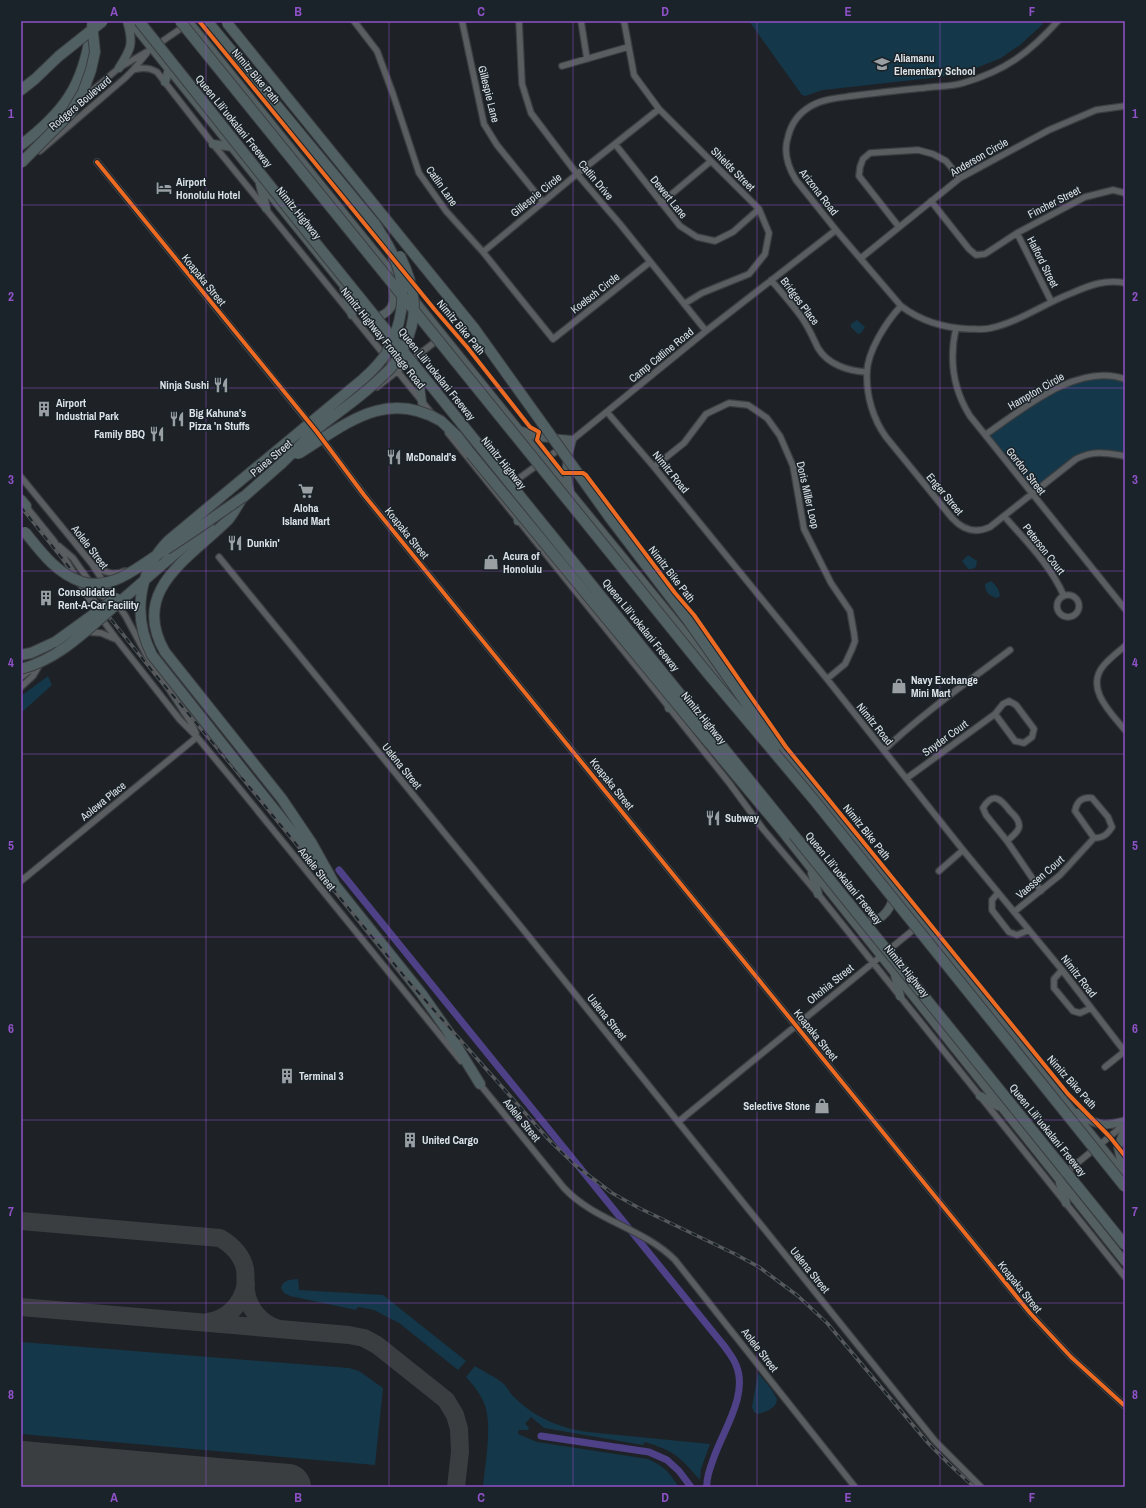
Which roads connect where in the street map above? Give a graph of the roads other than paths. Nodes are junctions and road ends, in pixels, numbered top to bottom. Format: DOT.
graph roads {
  1 [pos="103,21"];
  2 [pos="128,21"];
  3 [pos="139,21"];
  4 [pos="207,21"];
  5 [pos="225,21"];
  6 [pos="354,21"];
  7 [pos="462,21"];
  8 [pos="519,21"];
  9 [pos="581,21"];
  10 [pos="624,21"];
  11 [pos="1058,21"];
  12 [pos="91,22"];
  13 [pos="186,22"];
  14 [pos="628,47"];
  15 [pos="150,50"];
  16 [pos="59,56"];
  17 [pos="587,59"];
  18 [pos="562,66"];
  19 [pos="118,68"];
  20 [pos="169,69"];
  21 [pos="133,70"];
  22 [pos="21,81"];
  23 [pos="165,82"];
  24 [pos="21,90"];
  25 [pos="1125,106"];
  26 [pos="659,109"];
  27 [pos="56,115"];
  28 [pos="21,136"];
  29 [pos="213,144"];
  30 [pos="615,144"];
  31 [pos="21,145"];
  32 [pos="232,147"];
  33 [pos="21,150"];
  34 [pos="711,160"];
  35 [pos="97,162"];
  36 [pos="21,163"];
  37 [pos="21,166"];
  38 [pos="577,174"];
  39 [pos="960,178"];
  40 [pos="259,181"];
  41 [pos="1125,193"];
  42 [pos="931,201"];
  43 [pos="543,202"];
  44 [pos="661,203"];
  45 [pos="266,208"];
  46 [pos="759,209"];
  47 [pos="375,224"];
  48 [pos="899,227"];
  49 [pos="836,230"];
  50 [pos="1017,233"];
  51 [pos="483,252"];
  52 [pos="861,258"];
  53 [pos="650,262"];
  54 [pos="390,270"];
  55 [pos="772,280"];
  56 [pos="1125,283"];
  57 [pos="342,284"];
  58 [pos="1051,301"];
  59 [pos="684,304"];
  60 [pos="901,306"];
  61 [pos="362,309"];
  62 [pos="352,315"];
  63 [pos="956,328"];
  64 [pos="706,331"];
  65 [pos="443,336"];
  66 [pos="553,339"];
  67 [pos="407,364"];
  68 [pos="398,372"];
  69 [pos="866,372"];
  70 [pos="419,377"];
  71 [pos="1125,380"];
  72 [pos="422,402"];
  73 [pos="607,412"];
  74 [pos="518,430"];
  75 [pos="317,432"];
  76 [pos="985,435"];
  77 [pos="572,440"];
  78 [pos="1125,456"];
  79 [pos="544,461"];
  80 [pos="281,464"];
  81 [pos="654,467"];
  82 [pos="21,477"];
  83 [pos="509,486"];
  84 [pos="496,494"];
  85 [pos="1032,494"];
  86 [pos="571,495"];
  87 [pos="244,497"];
  88 [pos="517,497"];
  89 [pos="23,502"];
  90 [pos="1004,516"];
  91 [pos="518,521"];
  92 [pos="23,530"];
  93 [pos="54,541"];
  94 [pos="169,557"];
  95 [pos="219,557"];
  96 [pos="92,564"];
  97 [pos="1064,596"];
  98 [pos="116,601"];
  99 [pos="587,605"];
  100 [pos="1125,609"];
  101 [pos="606,612"];
  102 [pos="99,615"];
  103 [pos="74,636"];
  104 [pos="118,641"];
  105 [pos="1125,646"];
  106 [pos="1010,650"];
  107 [pos="21,656"];
  108 [pos="40,663"];
  109 [pos="21,669"];
  110 [pos="21,677"];
  111 [pos="827,679"];
  112 [pos="21,687"];
  113 [pos="666,688"];
  114 [pos="669,708"];
  115 [pos="995,714"];
  116 [pos="1125,730"];
  117 [pos="197,737"];
  118 [pos="884,750"];
  119 [pos="907,778"];
  120 [pos="814,800"];
  121 [pos="1094,838"];
  122 [pos="1007,841"];
  123 [pos="964,850"];
  124 [pos="811,869"];
  125 [pos="939,871"];
  126 [pos="21,881"];
  127 [pos="335,884"];
  128 [pos="891,886"];
  129 [pos="1041,891"];
  130 [pos="998,892"];
  131 [pos="818,894"];
  132 [pos="844,910"];
  133 [pos="1014,912"];
  134 [pos="920,923"];
  135 [pos="1029,930"];
  136 [pos="880,956"];
  137 [pos="873,962"];
  138 [pos="1062,970"];
  139 [pos="894,973"];
  140 [pos="900,996"];
  141 [pos="1091,1008"];
  142 [pos="796,1025"];
  143 [pos="1125,1051"];
  144 [pos="970,1053"];
  145 [pos="1105,1067"];
  146 [pos="480,1084"];
  147 [pos="980,1096"];
  148 [pos="1004,1110"];
  149 [pos="1074,1112"];
  150 [pos="1125,1121"];
  151 [pos="678,1122"];
  152 [pos="1125,1124"];
  153 [pos="1125,1129"];
  154 [pos="1100,1145"];
  155 [pos="1125,1175"];
  156 [pos="1059,1178"];
  157 [pos="1125,1187"];
  158 [pos="1066,1203"];
  159 [pos="1125,1245"];
  160 [pos="1125,1262"];
  161 [pos="1125,1277"];
  162 [pos="1125,1406"];
  163 [pos="855,1487"];
  164 [pos="982,1487"];
  1 -- 16 [label="highway, bridge"];
  2 -- 15 [label="main road, Nimitz Highway"];
  2 -- 19 [label="main road"];
  3 -- 144 [label="highway, Queen Liliʻuokalani Freeway, bridge"];
  4 -- 47 [label="highway"];
  5 -- 120 [label="highway, bridge"];
  6 -- 51 [label="street, Catlin Lane"];
  7 -- 43 [label="street, Gillespie Lane"];
  8 -- 38 [label="street, Catlin Drive"];
  9 -- 17 [label="street"];
  10 -- 14 [label="street, Shields Street"];
  11 -- 49 [label="street, Arizona Road"];
  12 -- 27 [label="highway, bridge"];
  12 -- 36 [label="highway, bridge"];
  13 -- 15 [label="street, Rodgers Boulevard"];
  13 -- 54 [label="main road"];
  13 -- 120 [label="highway, Queen Liliʻuokalani Freeway, bridge"];
  14 -- 17 [label="street"];
  14 -- 26 [label="street, Shields Street"];
  15 -- 19 [label="street, Rodgers Boulevard"];
  15 -- 20 [label="main road, Nimitz Highway"];
  15 -- 21 [label="street, Rodgers Boulevard"];
  16 -- 22 [label="highway"];
  16 -- 24 [label="highway"];
  17 -- 18 [label="street"];
  19 -- 33 [label="street, Rodgers Boulevard"];
  20 -- 23 [label="main road"];
  20 -- 32 [label="main road, Nimitz Highway"];
  21 -- 23 [label="street, Nimitz Highway Frontage Road"];
  21 -- 37 [label="street, Rodgers Boulevard"];
  23 -- 29 [label="street, Nimitz Highway Frontage Road"];
  25 -- 39 [label="street, Anderson Circle"];
  26 -- 30 [label="street, Gillespie Circle"];
  26 -- 34 [label="street, Shields Street"];
  27 -- 28 [label="highway"];
  27 -- 31 [label="highway"];
  29 -- 32 [label="main road"];
  29 -- 45 [label="street, Nimitz Highway Frontage Road"];
  30 -- 38 [label="street, Gillespie Circle"];
  30 -- 44 [label="street, Dewert Lane"];
  32 -- 40 [label="main road, Nimitz Highway"];
  34 -- 44 [label="street"];
  34 -- 46 [label="street, Shields Street"];
  35 -- 75 [label="street, Koapaka Street"];
  38 -- 43 [label="street, Gillespie Circle"];
  38 -- 53 [label="street, Catlin Drive"];
  39 -- 42 [label="street, Anderson Circle"];
  39 -- 48 [label="street"];
  40 -- 45 [label="main road"];
  40 -- 57 [label="main road, Nimitz Highway"];
  41 -- 50 [label="street, Fincher Street"];
  42 -- 48 [label="street, Anderson Circle"];
  42 -- 50 [label="street, Fincher Street"];
  43 -- 51 [label="street, Gillespie Circle"];
  44 -- 46 [label="street, Dewert Lane"];
  45 -- 62 [label="street, Nimitz Highway Frontage Road"];
  46 -- 59 [label="street, Shields Street"];
  47 -- 80 [label="highway, bridge"];
  47 -- 127 [label="highway, bridge"];
  48 -- 52 [label="street, Anderson Circle"];
  49 -- 52 [label="street, Arizona Road"];
  49 -- 55 [label="street, Camp Catline Road"];
  50 -- 58 [label="street, Halford Street"];
  51 -- 66 [label="street, Catlin Lane"];
  52 -- 60 [label="street, Arizona Road"];
  53 -- 59 [label="street, Catlin Drive"];
  53 -- 66 [label="street, Koelsch Circle"];
  54 -- 61 [label="main road"];
  54 -- 65 [label="main road"];
  55 -- 64 [label="street, Camp Catline Road"];
  55 -- 69 [label="street, Bridges Place"];
  56 -- 58 [label="street, Arizona Road"];
  57 -- 61 [label="main road, Nimitz Highway"];
  57 -- 62 [label="main road"];
  58 -- 63 [label="street, Arizona Road"];
  59 -- 64 [label="street, Catlin Drive"];
  60 -- 63 [label="street, Arizona Road"];
  60 -- 69 [label="street, Enger Street"];
  61 -- 67 [label="main road, Nimitz Highway"];
  62 -- 68 [label="street, Nimitz Highway Frontage Road"];
  63 -- 76 [label="street, Gordon Street"];
  64 -- 73 [label="street, Camp Catline Road"];
  65 -- 67 [label="street, Paiea Street"];
  65 -- 74 [label="main road"];
  67 -- 68 [label="street, Paiea Street"];
  67 -- 70 [label="main road, Nimitz Highway"];
  68 -- 72 [label="street, Nimitz Highway Frontage Road"];
  68 -- 75 [label="street, Paiea Street"];
  69 -- 90 [label="street, Enger Street"];
  70 -- 72 [label="main road"];
  70 -- 83 [label="main road, Nimitz Highway"];
  71 -- 76 [label="street, Hampton Circle"];
  72 -- 84 [label="street, Nimitz Highway Frontage Road"];
  73 -- 77 [label="street, Camp Catline Road"];
  73 -- 81 [label="street, Nimitz Road"];
  74 -- 77 [label="main road"];
  74 -- 79 [label="main road"];
  75 -- 94 [label="street, Paiea Street"];
  75 -- 142 [label="street, Koapaka Street"];
  76 -- 85 [label="street, Gordon Street"];
  77 -- 79 [label="street, Camp Catline Road"];
  77 -- 86 [label="main road"];
  78 -- 85 [label="street, Enger Street"];
  79 -- 83 [label="street, Camp Catline Road"];
  79 -- 86 [label="main road"];
  80 -- 87 [label="highway"];
  80 -- 144 [label="highway, bridge"];
  81 -- 111 [label="street, Nimitz Road"];
  81 -- 111 [label="street, Doris Miller Loop"];
  82 -- 96 [label="street, Aolele Street"];
  83 -- 84 [label="street, Camp Catline Road"];
  83 -- 88 [label="main road, Nimitz Highway"];
  84 -- 91 [label="street, Nimitz Highway Frontage Road"];
  85 -- 90 [label="street, Enger Street"];
  85 -- 100 [label="street, Gordon Street"];
  86 -- 128 [label="main road"];
  87 -- 92 [label="highway, bridge"];
  87 -- 94 [label="highway, bridge"];
  87 -- 127 [label="highway"];
  88 -- 91 [label="main road"];
  88 -- 101 [label="main road, Nimitz Highway"];
  89 -- 93 [label="street, Aolele Street"];
  90 -- 97 [label="street, Peterson Court"];
  91 -- 99 [label="street, Nimitz Highway Frontage Road"];
  93 -- 98 [label="street"];
  93 -- 102 [label="street, Aolele Street"];
  94 -- 96 [label="street"];
  94 -- 98 [label="street, Paiea Street"];
  94 -- 107 [label="highway, bridge"];
  94 -- 109 [label="highway, bridge"];
  95 -- 151 [label="street, Ualena Street"];
  96 -- 98 [label="street, Aolele Street"];
  98 -- 102 [label="street"];
  98 -- 117 [label="street, Aolele Street"];
  99 -- 101 [label="main road"];
  99 -- 114 [label="street, Nimitz Highway Frontage Road"];
  101 -- 113 [label="main road, Nimitz Highway"];
  102 -- 103 [label="street"];
  102 -- 104 [label="street, Aolele Street"];
  103 -- 104 [label="street"];
  103 -- 108 [label="street"];
  104 -- 117 [label="street, Aolele Street"];
  105 -- 116 [label="street"];
  106 -- 118 [label="street"];
  108 -- 110 [label="street"];
  108 -- 112 [label="street"];
  111 -- 118 [label="street, Nimitz Road"];
  113 -- 114 [label="main road"];
  113 -- 124 [label="main road, Nimitz Highway"];
  114 -- 131 [label="street, Nimitz Highway Frontage Road"];
  115 -- 115 [label="street, Snyder Court"];
  115 -- 119 [label="street, Snyder Court"];
  117 -- 126 [label="street, Aolewa Place"];
  117 -- 146 [label="street, Aolele Street"];
  118 -- 119 [label="street, Nimitz Road"];
  119 -- 123 [label="street, Nimitz Road"];
  120 -- 157 [label="highway, Queen Liliʻuokalani Freeway, bridge"];
  121 -- 121 [label="street, Vaessen Court"];
  121 -- 129 [label="street, Vaessen Court"];
  122 -- 122 [label="street"];
  122 -- 129 [label="street"];
  123 -- 125 [label="street"];
  123 -- 130 [label="street, Nimitz Road"];
  124 -- 131 [label="main road"];
  124 -- 132 [label="main road, Nimitz Highway"];
  127 -- 146 [label="highway"];
  128 -- 132 [label="main road"];
  128 -- 134 [label="main road"];
  129 -- 133 [label="street, Vaessen Court"];
  130 -- 133 [label="street, Nimitz Road"];
  130 -- 135 [label="street"];
  131 -- 137 [label="street, Nimitz Highway Frontage Road"];
  132 -- 136 [label="main road, Nimitz Highway"];
  133 -- 135 [label="street, Nimitz Road"];
  134 -- 136 [label="street, Ohohia Street"];
  134 -- 149 [label="main road"];
  135 -- 138 [label="street, Nimitz Road"];
  136 -- 137 [label="street, Ohohia Street"];
  136 -- 139 [label="main road, Nimitz Highway"];
  137 -- 140 [label="street, Nimitz Highway Frontage Road"];
  137 -- 142 [label="street, Ohohia Street"];
  138 -- 141 [label="street, Nimitz Road"];
  138 -- 141 [label="street"];
  139 -- 140 [label="main road"];
  139 -- 148 [label="main road, Nimitz Highway"];
  140 -- 147 [label="street, Nimitz Highway Frontage Road"];
  141 -- 143 [label="street, Nimitz Road"];
  142 -- 151 [label="street, Ohohia Street"];
  142 -- 162 [label="street, Koapaka Street"];
  143 -- 145 [label="street"];
  144 -- 159 [label="highway, Queen Liliʻuokalani Freeway, bridge"];
  146 -- 163 [label="street, Aolele Street"];
  147 -- 148 [label="main road"];
  147 -- 158 [label="street, Nimitz Highway Frontage Road"];
  148 -- 156 [label="main road, Nimitz Highway"];
  149 -- 150 [label="main road"];
  149 -- 154 [label="main road"];
  151 -- 164 [label="street, Ualena Street"];
  152 -- 154 [label="street"];
  153 -- 155 [label="main road"];
  154 -- 155 [label="main road"];
  154 -- 156 [label="street"];
  156 -- 158 [label="main road"];
  156 -- 160 [label="main road, Nimitz Highway"];
  158 -- 161 [label="street, Nimitz Highway Frontage Road"];
}
